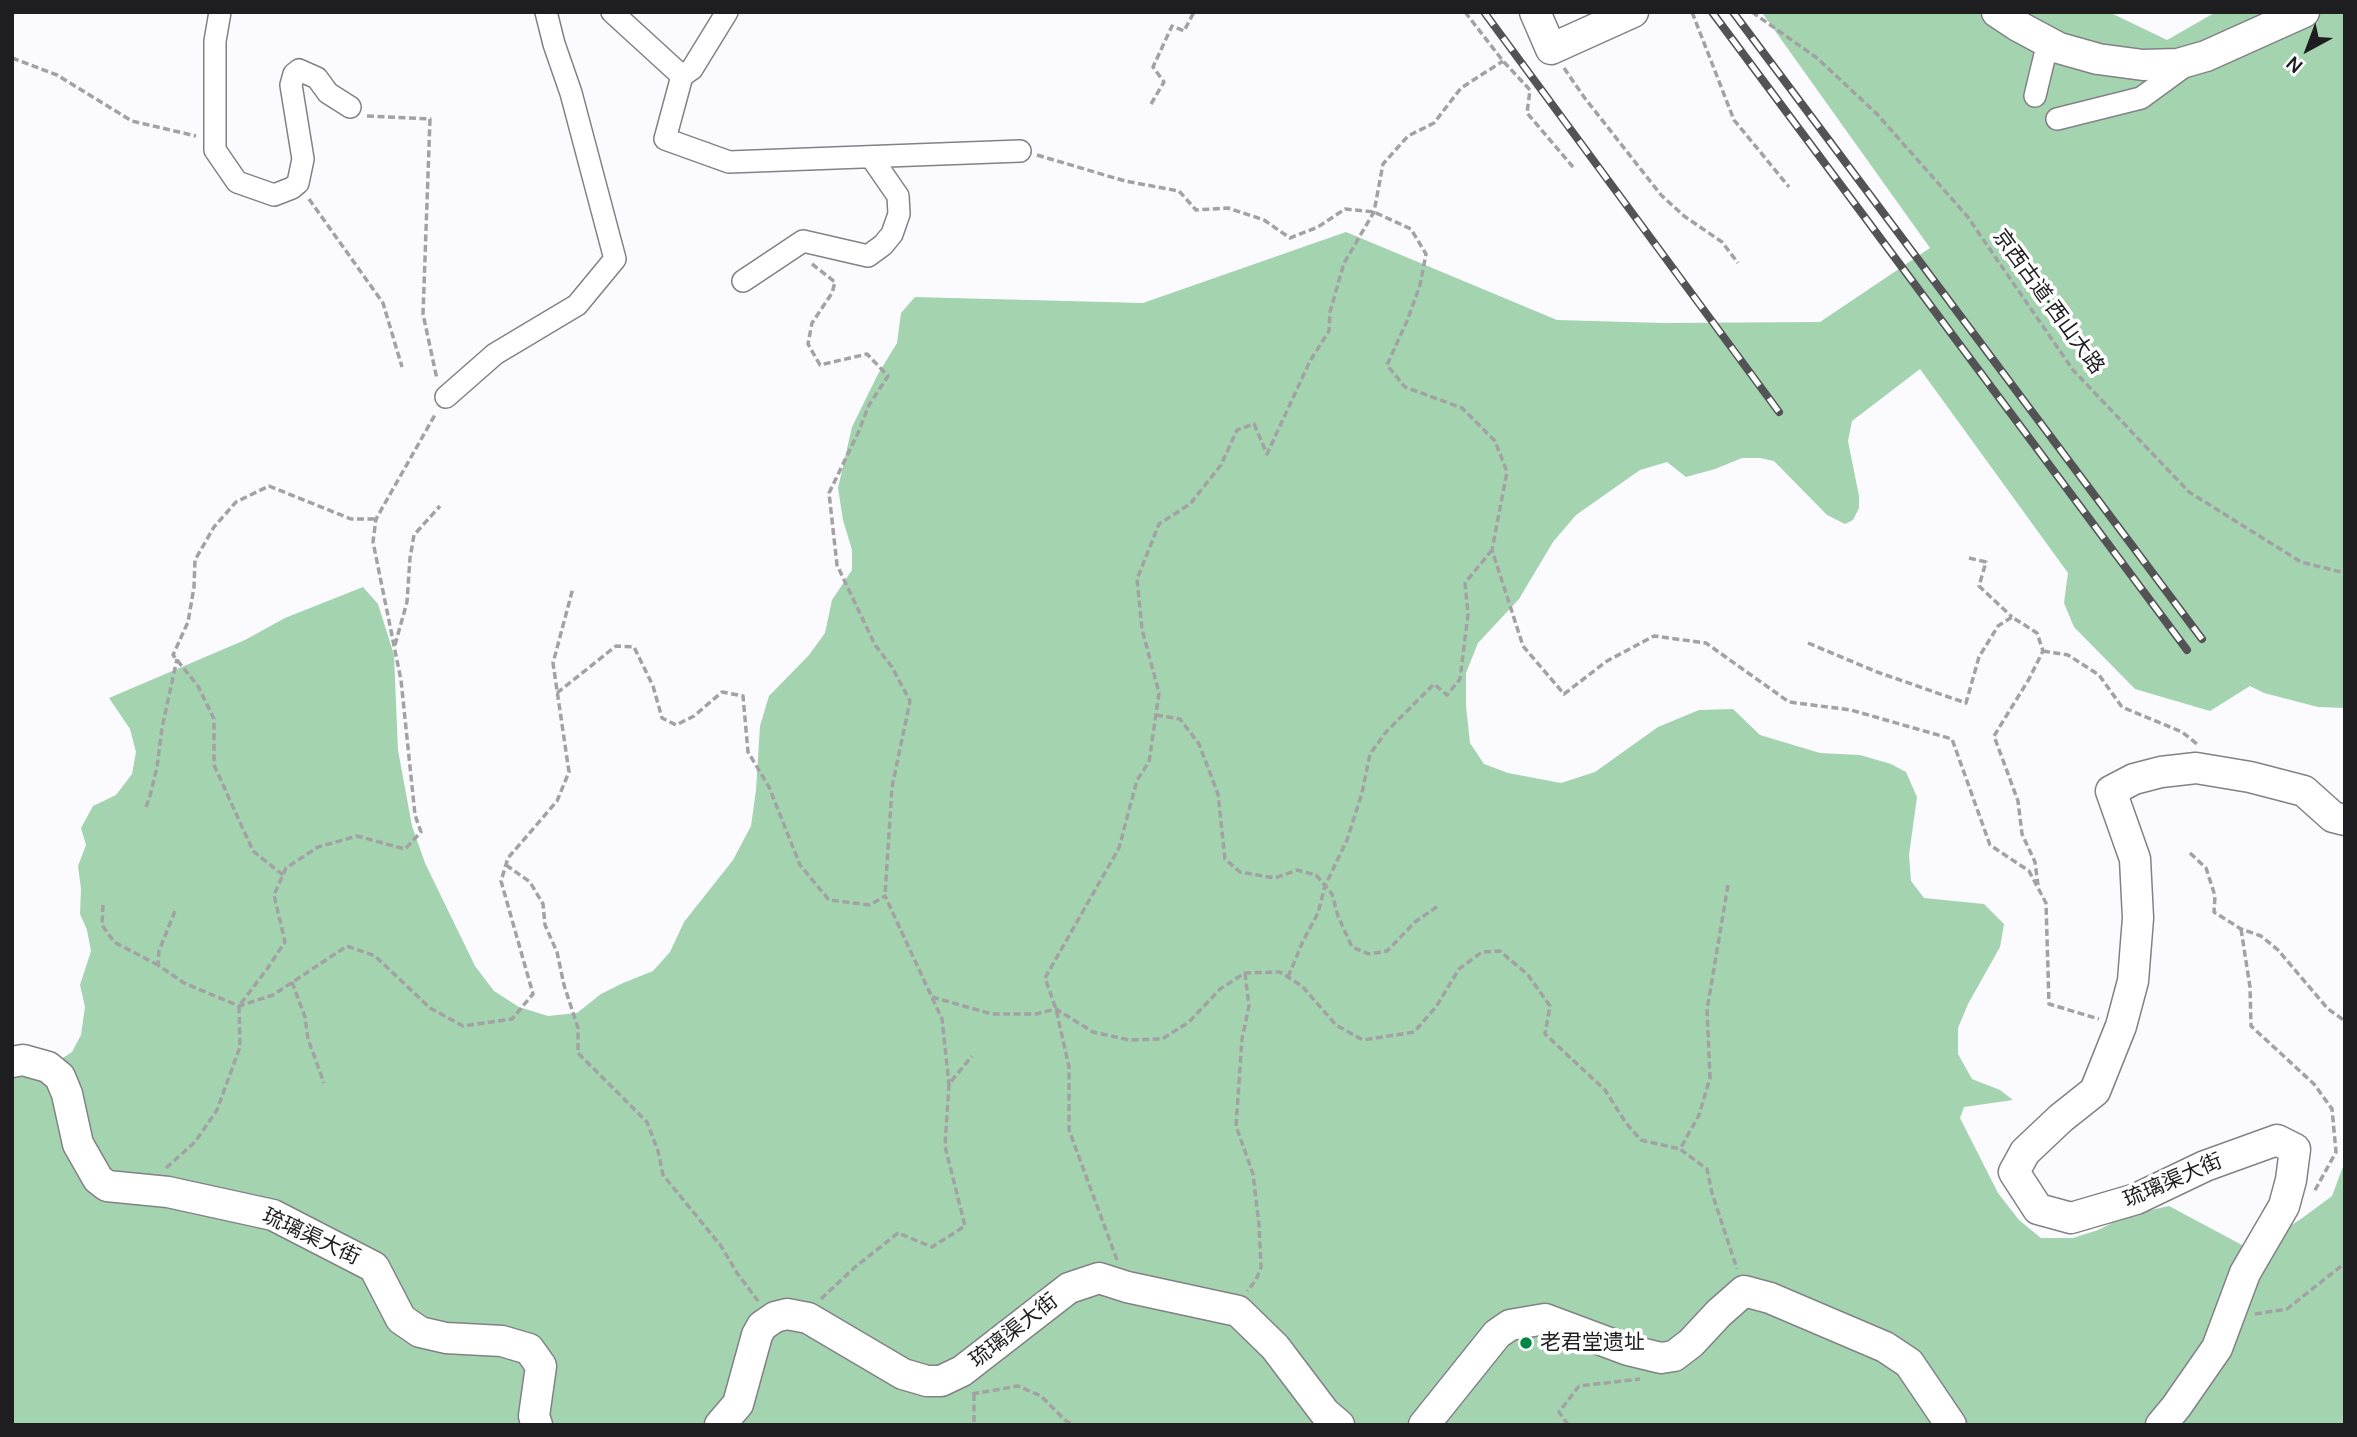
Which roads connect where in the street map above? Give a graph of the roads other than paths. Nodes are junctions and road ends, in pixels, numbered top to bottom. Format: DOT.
graph roads {
  1 [pos="220,12"];
  2 [pos="546,12"];
  3 [pos="612,12"];
  4 [pos="727,12"];
  5 [pos="1535,12"];
  6 [pos="1633,12"];
  7 [pos="1997,12"];
  8 [pos="2304,12"];
  9 [pos="2048,42"];
  10 [pos="2193,59"];
  11 [pos="682,76"];
  12 [pos="2035,96"];
  13 [pos="350,107"];
  14 [pos="2057,120"];
  15 [pos="1020,151"];
  16 [pos="871,157"];
  17 [pos="743,281"];
  18 [pos="446,397"];
  19 [pos="2345,820"];
  20 [pos="12,1062"];
  21 [pos="537,1425"];
  22 [pos="720,1425"];
  23 [pos="1339,1425"];
  24 [pos="1424,1425"];
  25 [pos="1951,1425"];
  26 [pos="2161,1425"];
  1 -- 13 [label="street"];
  2 -- 18 [label="street"];
  3 -- 11 [label="street"];
  4 -- 11 [label="street"];
  5 -- 6 [label="street"];
  7 -- 9 [label="street"];
  8 -- 10 [label="street"];
  9 -- 10 [label="street"];
  9 -- 12 [label="street"];
  10 -- 14 [label="street"];
  11 -- 16 [label="street"];
  15 -- 16 [label="street"];
  16 -- 17 [label="street"];
  19 -- 26 [label="street, 琉璃渠大街"];
  20 -- 21 [label="street, 琉璃渠大街"];
  22 -- 23 [label="street, 琉璃渠大街"];
  24 -- 25 [label="street"];
}
